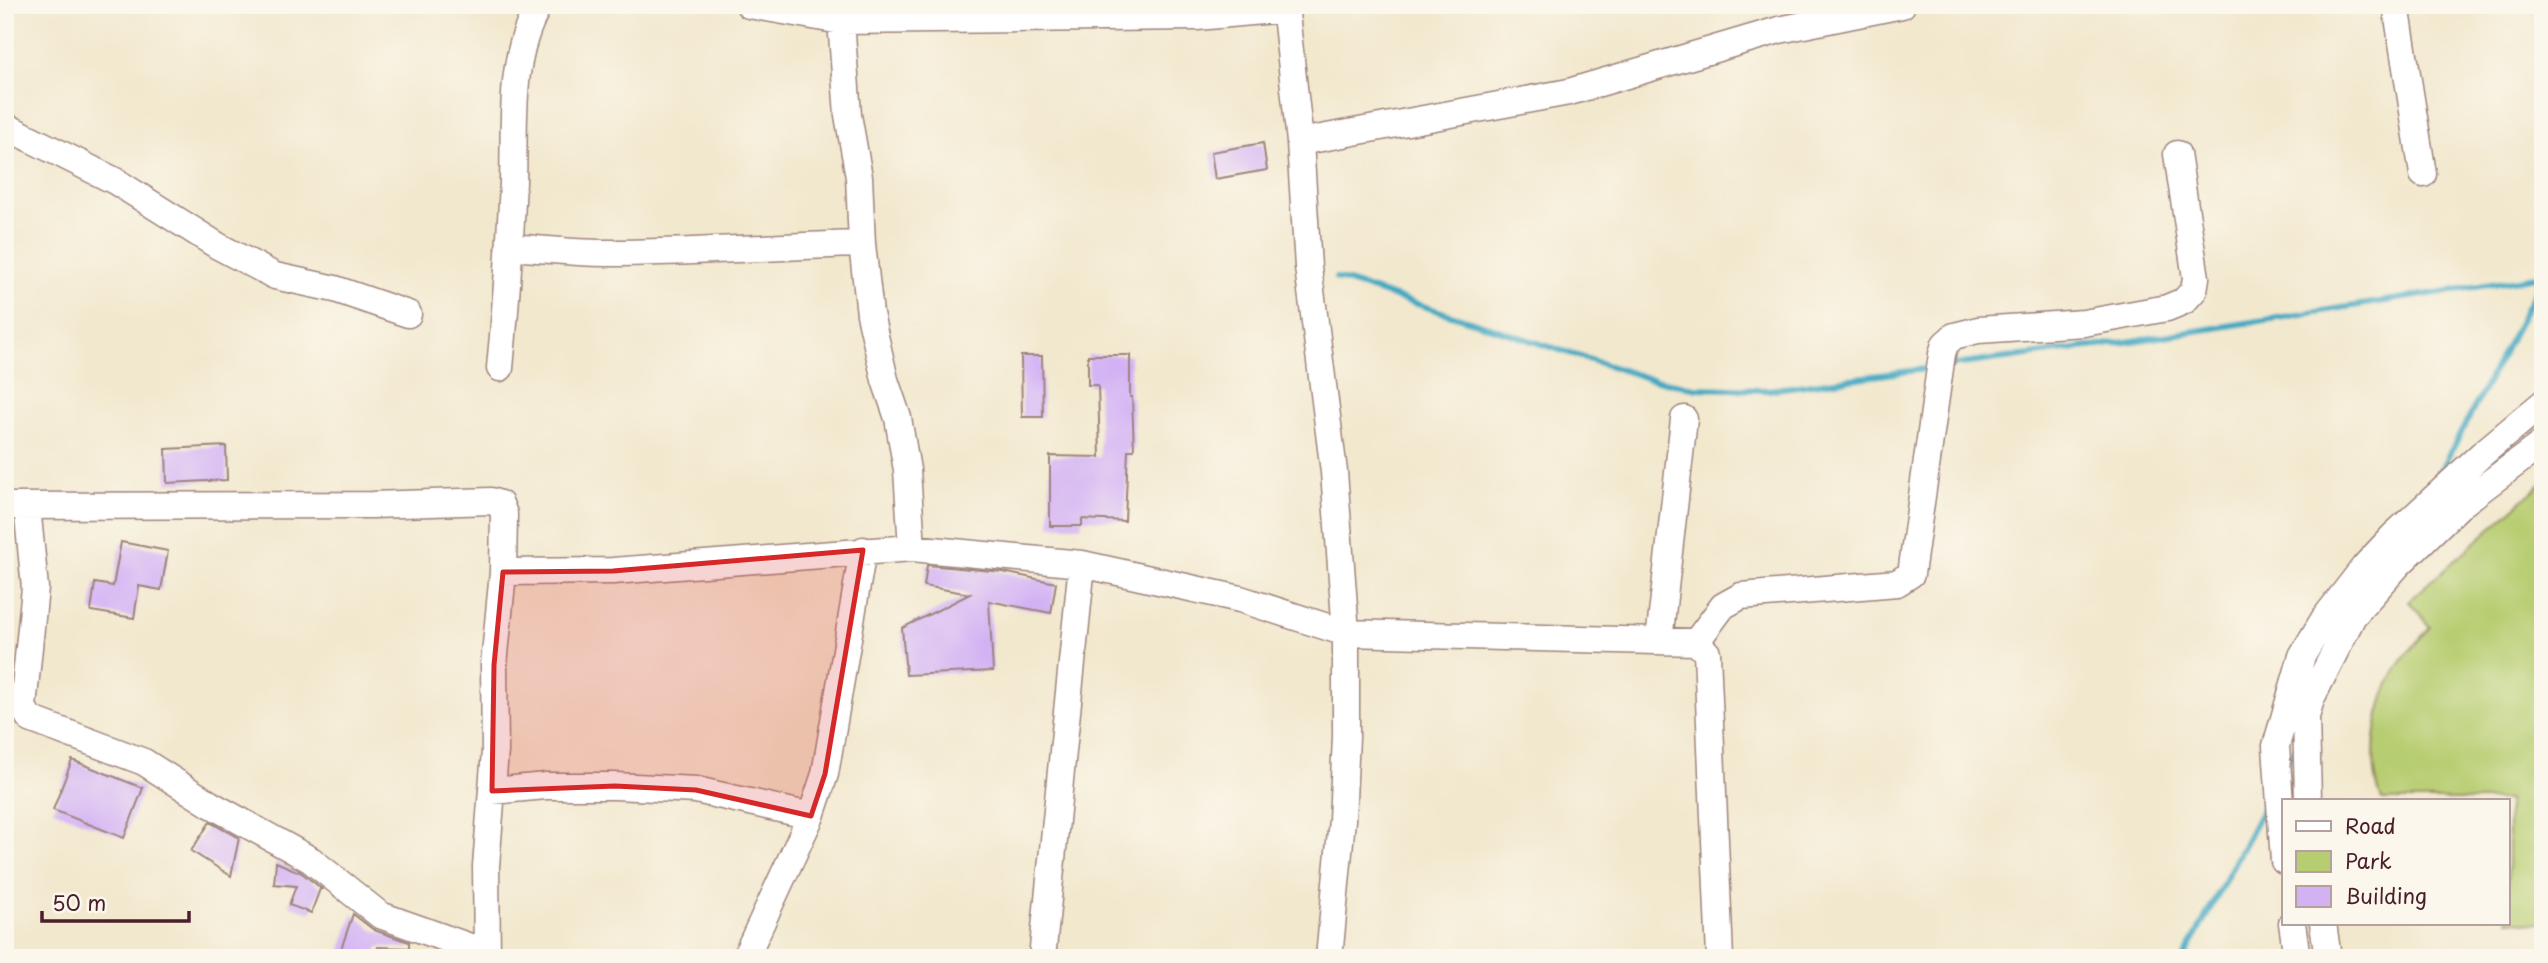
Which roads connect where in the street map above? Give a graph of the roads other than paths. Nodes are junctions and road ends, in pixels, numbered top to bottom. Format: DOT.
graph roads {
  1 [pos="539,5"];
  2 [pos="749,5"];
  3 [pos="1902,5"];
  4 [pos="2396,5"];
  5 [pos="1285,7"];
  6 [pos="841,21"];
  7 [pos="5,126"];
  8 [pos="1300,142"];
  9 [pos="2177,154"];
  10 [pos="2423,174"];
  11 [pos="862,244"];
  12 [pos="509,247"];
  13 [pos="408,314"];
  14 [pos="500,368"];
  15 [pos="2543,403"];
  16 [pos="1684,419"];
  17 [pos="2543,443"];
  18 [pos="16,506"];
  19 [pos="912,548"];
  20 [pos="863,550"];
  21 [pos="1082,564"];
  22 [pos="503,572"];
  23 [pos="1346,632"];
  24 [pos="1659,641"];
  25 [pos="1696,642"];
  26 [pos="492,791"];
  27 [pos="2308,799"];
  28 [pos="811,816"];
  29 [pos="2282,832"];
  30 [pos="2292,925"];
  31 [pos="2323,925"];
  32 [pos="487,955"];
  33 [pos="745,958"];
  34 [pos="1042,958"];
  35 [pos="1329,958"];
  36 [pos="1720,958"];
  37 [pos="2297,958"];
  38 [pos="2328,958"];
  1 -- 12 [label="street"];
  2 -- 6 [label="street"];
  3 -- 8 [label="street"];
  4 -- 10 [label="street"];
  5 -- 6 [label="street"];
  5 -- 8 [label="street"];
  6 -- 11 [label="street"];
  7 -- 13 [label="street"];
  8 -- 23 [label="street"];
  9 -- 25 [label="street"];
  11 -- 12 [label="street"];
  11 -- 19 [label="street"];
  12 -- 14 [label="street"];
  15 -- 29 [label="street"];
  16 -- 24 [label="street"];
  17 -- 27 [label="street"];
  18 -- 22 [label="street"];
  18 -- 32 [label="street"];
  19 -- 20 [label="street"];
  19 -- 21 [label="street"];
  20 -- 22 [label="street"];
  20 -- 28 [label="street"];
  21 -- 23 [label="street"];
  21 -- 34 [label="street"];
  22 -- 26 [label="street"];
  23 -- 24 [label="street"];
  23 -- 35 [label="street"];
  24 -- 25 [label="street"];
  25 -- 36 [label="street"];
  26 -- 28 [label="street"];
  26 -- 32 [label="street"];
  28 -- 33 [label="street"];
  30 -- 37 [label="street"];
  31 -- 38 [label="street"];
}
